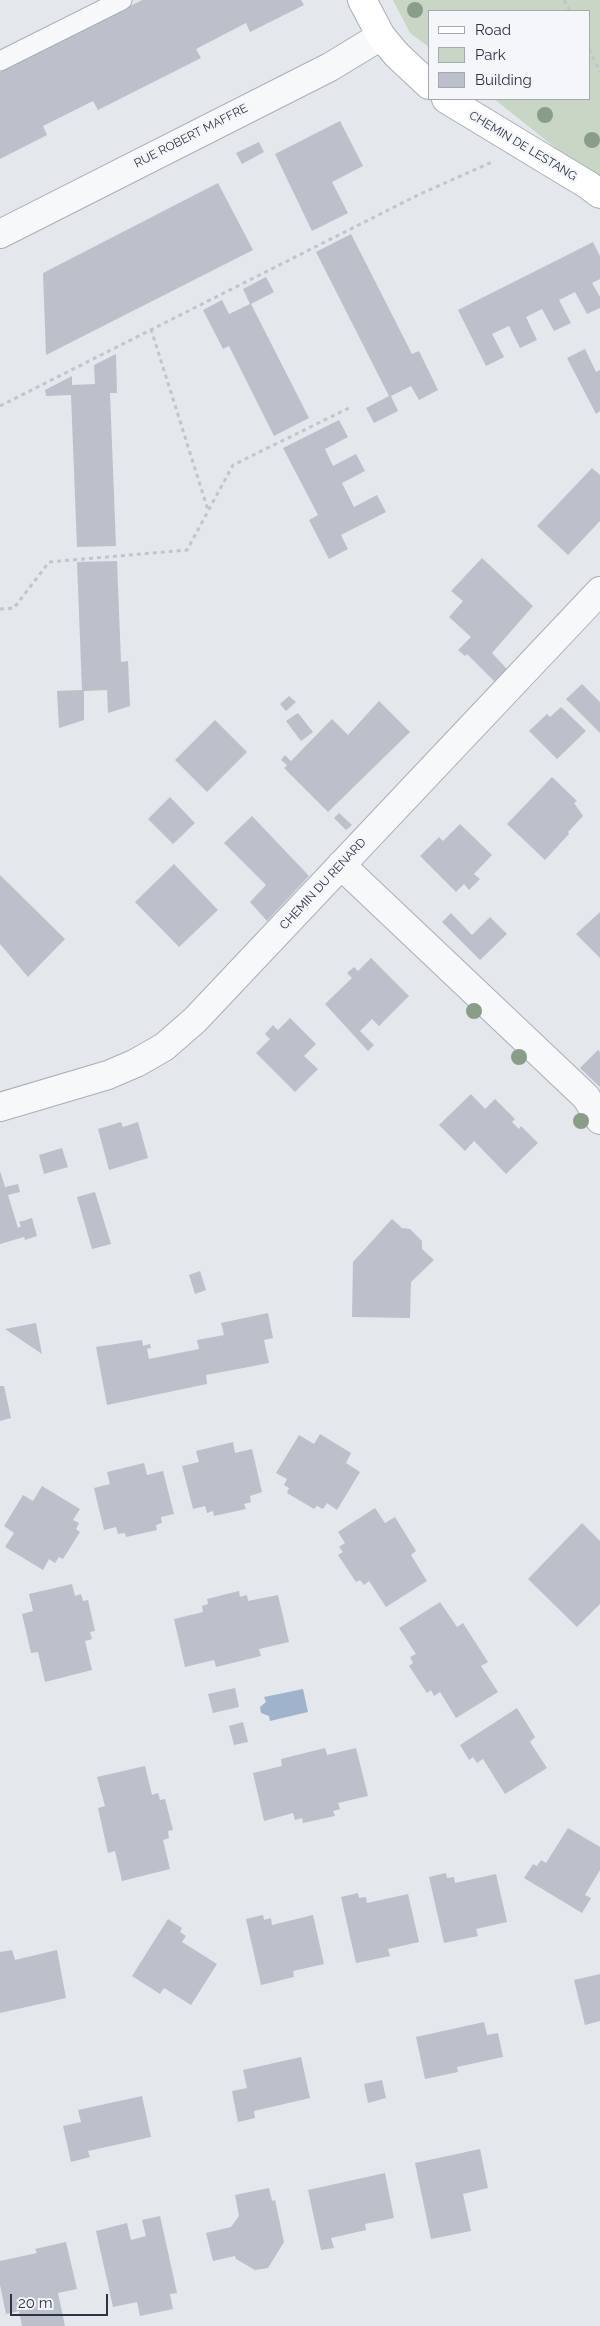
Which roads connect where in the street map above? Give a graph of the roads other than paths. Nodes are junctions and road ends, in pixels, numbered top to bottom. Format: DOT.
graph roads {
  1 [pos="122,0"];
  2 [pos="362,0"];
  3 [pos="381,36"];
  4 [pos="0,61"];
  5 [pos="428,84"];
  6 [pos="448,100"];
  7 [pos="600,194"];
  8 [pos="0,234"];
  9 [pos="600,591"];
  10 [pos="341,865"];
  11 [pos="0,1107"];
  12 [pos="600,1120"];
  1 -- 4 [label="lane"];
  2 -- 3 [label="street"];
  3 -- 5 [label="street"];
  3 -- 8 [label="street, RUE ROBERT MAFFRE"];
  6 -- 7 [label="street, CHEMIN DE LESTANG"];
  9 -- 10 [label="street, CHEMIN DU RENARD"];
  10 -- 11 [label="street, CHEMIN DU RENARD"];
  10 -- 12 [label="street"];
}
